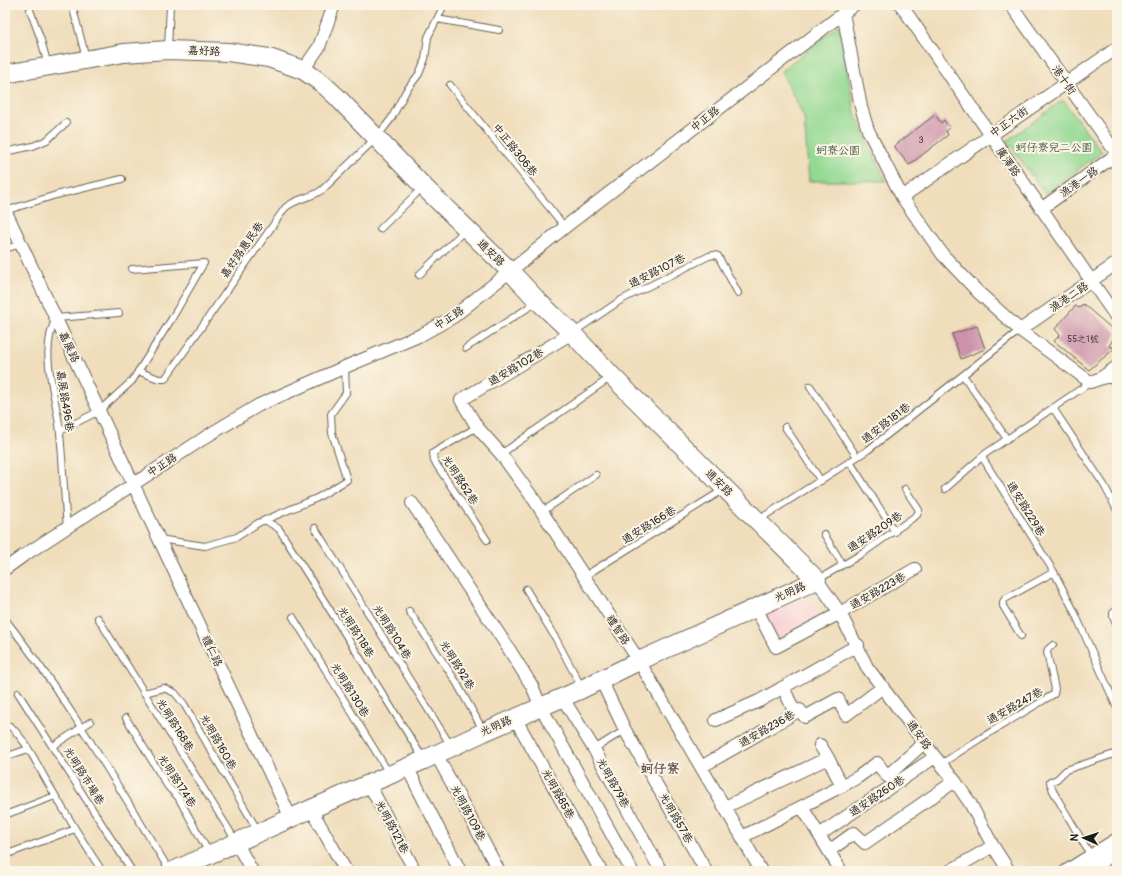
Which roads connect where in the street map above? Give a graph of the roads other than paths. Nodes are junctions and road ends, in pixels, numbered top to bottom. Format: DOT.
graph roads {
  1 [pos="72,5"];
  2 [pos="170,5"];
  3 [pos="334,5"];
  4 [pos="444,5"];
  5 [pos="854,5"];
  6 [pos="901,5"];
  7 [pos="1014,6"];
  8 [pos="30,10"];
  9 [pos="843,13"];
  10 [pos="438,19"];
  11 [pos="499,30"];
  12 [pos="1117,48"];
  13 [pos="168,50"];
  14 [pos="87,60"];
  15 [pos="48,66"];
  16 [pos="303,70"];
  17 [pos="5,74"];
  18 [pos="1066,83"];
  19 [pos="450,85"];
  20 [pos="66,123"];
  21 [pos="990,136"];
  22 [pos="377,137"];
  23 [pos="5,152"];
  24 [pos="1117,154"];
  25 [pos="122,179"];
  26 [pos="424,187"];
  27 [pos="902,197"];
  28 [pos="1041,208"];
  29 [pos="5,210"];
  30 [pos="564,227"];
  31 [pos="380,228"];
  32 [pos="466,229"];
  33 [pos="21,244"];
  34 [pos="5,248"];
  35 [pos="1117,263"];
  36 [pos="132,269"];
  37 [pos="511,272"];
  38 [pos="419,275"];
  39 [pos="1091,281"];
  40 [pos="738,292"];
  41 [pos="538,301"];
  42 [pos="119,313"];
  43 [pos="56,318"];
  44 [pos="1117,318"];
  45 [pos="1020,330"];
  46 [pos="572,333"];
  47 [pos="466,348"];
  48 [pos="1117,363"];
  49 [pos="345,367"];
  50 [pos="138,371"];
  51 [pos="963,374"];
  52 [pos="612,376"];
  53 [pos="1117,379"];
  54 [pos="1090,382"];
  55 [pos="810,386"];
  56 [pos="461,400"];
  57 [pos="1053,408"];
  58 [pos="99,411"];
  59 [pos="785,426"];
  60 [pos="477,427"];
  61 [pos="60,431"];
  62 [pos="1007,439"];
  63 [pos="501,454"];
  64 [pos="857,457"];
  65 [pos="982,457"];
  66 [pos="850,462"];
  67 [pos="596,475"];
  68 [pos="821,481"];
  69 [pos="133,484"];
  70 [pos="725,489"];
  71 [pos="905,489"];
  72 [pos="945,489"];
  73 [pos="412,504"];
  74 [pos="1117,510"];
  75 [pos="542,512"];
  76 [pos="265,520"];
  77 [pos="757,521"];
  78 [pos="67,527"];
  79 [pos="315,528"];
  80 [pos="895,532"];
  81 [pos="824,534"];
  82 [pos="159,539"];
  83 [pos="487,540"];
  84 [pos="843,565"];
  85 [pos="5,569"];
  86 [pos="915,570"];
  87 [pos="1054,572"];
  88 [pos="583,577"];
  89 [pos="817,580"];
  90 [pos="526,589"];
  91 [pos="756,608"];
  92 [pos="1117,610"];
  93 [pos="409,611"];
  94 [pos="840,613"];
  95 [pos="293,617"];
  96 [pos="98,618"];
  97 [pos="5,619"];
  98 [pos="1117,626"];
  99 [pos="1020,636"];
  100 [pos="1053,644"];
  101 [pos="858,646"];
  102 [pos="639,661"];
  103 [pos="600,680"];
  104 [pos="783,687"];
  105 [pos="883,687"];
  106 [pos="582,689"];
  107 [pos="18,692"];
  108 [pos="144,693"];
  109 [pos="562,697"];
  110 [pos="541,707"];
  111 [pos="1117,708"];
  112 [pos="795,712"];
  113 [pos="126,718"];
  114 [pos="515,718"];
  115 [pos="716,720"];
  116 [pos="90,722"];
  117 [pos="5,726"];
  118 [pos="82,727"];
  119 [pos="625,730"];
  120 [pos="484,732"];
  121 [pos="925,742"];
  122 [pos="820,745"];
  123 [pos="53,746"];
  124 [pos="28,749"];
  125 [pos="594,749"];
  126 [pos="1117,753"];
  127 [pos="438,754"];
  128 [pos="5,758"];
  129 [pos="828,758"];
  130 [pos="938,760"];
  131 [pos="701,766"];
  132 [pos="407,768"];
  133 [pos="390,774"];
  134 [pos="955,781"];
  135 [pos="369,784"];
  136 [pos="842,786"];
  137 [pos="55,796"];
  138 [pos="725,807"];
  139 [pos="802,807"];
  140 [pos="311,809"];
  141 [pos="5,815"];
  142 [pos="291,818"];
  143 [pos="75,829"];
  144 [pos="259,832"];
  145 [pos="819,835"];
  146 [pos="742,837"];
  147 [pos="1117,839"];
  148 [pos="236,842"];
  149 [pos="993,846"];
  150 [pos="829,852"];
  151 [pos="1117,852"];
  152 [pos="5,855"];
  153 [pos="210,855"];
  154 [pos="1091,856"];
  155 [pos="102,871"];
  156 [pos="132,871"];
  157 [pos="170,871"];
  158 [pos="173,871"];
  159 [pos="252,871"];
  160 [pos="346,871"];
  161 [pos="415,871"];
  162 [pos="460,871"];
  163 [pos="499,871"];
  164 [pos="601,871"];
  165 [pos="632,871"];
  166 [pos="661,871"];
  167 [pos="706,871"];
  168 [pos="761,871"];
  169 [pos="841,871"];
  170 [pos="950,871"];
  171 [pos="1009,871"];
  172 [pos="1066,871"];
  173 [pos="1086,871"];
  1 -- 14 [label="lane"];
  2 -- 13 [label="lane"];
  3 -- 16 [label="street"];
  4 -- 10 [label="lane"];
  5 -- 9 [label="street, 中正路"];
  6 -- 21 [label="street, 廣澤路"];
  7 -- 18 [label="street, 港十街"];
  8 -- 15 [label="lane"];
  9 -- 27 [label="street"];
  9 -- 30 [label="street, 中正路"];
  10 -- 11 [label="lane"];
  10 -- 22 [label="lane"];
  12 -- 18 [label="street, 中正六街"];
  13 -- 14 [label="street, 嘉好路"];
  13 -- 16 [label="street, 嘉好路"];
  14 -- 15 [label="street, 嘉好路"];
  15 -- 17 [label="street, 嘉好路"];
  16 -- 22 [label="street, 嘉好路"];
  18 -- 21 [label="street, 中正六街"];
  18 -- 24 [label="street, 港十街"];
  19 -- 30 [label="lane, 中正路306巷"];
  20 -- 23 [label="lane"];
  21 -- 27 [label="street, 中正六街"];
  21 -- 28 [label="street, 廣澤路"];
  22 -- 26 [label="street, 通安路"];
  22 -- 50 [label="lane, 嘉好路惠民巷"];
  24 -- 28 [label="street, 漁港一路"];
  25 -- 29 [label="lane"];
  26 -- 31 [label="lane"];
  26 -- 32 [label="street, 通安路"];
  27 -- 45 [label="street"];
  28 -- 39 [label="street, 廣澤路"];
  29 -- 33 [label="street, 嘉展路"];
  30 -- 37 [label="street, 中正路"];
  32 -- 37 [label="street, 通安路"];
  32 -- 38 [label="lane"];
  33 -- 34 [label="lane"];
  33 -- 43 [label="street, 嘉展路"];
  35 -- 39 [label="street, 漁港二路"];
  36 -- 50 [label="lane"];
  37 -- 41 [label="street, 通安路"];
  37 -- 49 [label="street, 中正路"];
  39 -- 44 [label="street, 廣澤路"];
  39 -- 45 [label="street, 漁港二路"];
  40 -- 46 [label="lane, 通安路107巷"];
  41 -- 46 [label="street, 通安路"];
  41 -- 47 [label="lane"];
  42 -- 43 [label="lane"];
  43 -- 58 [label="street, 嘉展路"];
  43 -- 61 [label="lane, 嘉展路496巷"];
  45 -- 51 [label="lane, 通安路181巷"];
  45 -- 54 [label="street"];
  46 -- 52 [label="street, 通安路"];
  46 -- 56 [label="street, 通安路102巷"];
  48 -- 54 [label="lane"];
  49 -- 69 [label="street, 中正路"];
  49 -- 76 [label="lane"];
  50 -- 58 [label="lane"];
  51 -- 62 [label="lane"];
  51 -- 64 [label="lane, 通安路181巷"];
  52 -- 63 [label="lane"];
  52 -- 70 [label="street, 通安路"];
  53 -- 54 [label="street"];
  54 -- 57 [label="lane"];
  55 -- 64 [label="lane"];
  56 -- 60 [label="street, 禮智路"];
  57 -- 62 [label="lane"];
  57 -- 74 [label="lane"];
  58 -- 61 [label="lane"];
  58 -- 69 [label="street, 嘉展路"];
  59 -- 68 [label="lane"];
  60 -- 63 [label="street, 禮智路"];
  60 -- 83 [label="lane, 光明路62巷"];
  61 -- 78 [label="lane, 嘉展路496巷"];
  62 -- 65 [label="lane"];
  63 -- 75 [label="street, 禮智路"];
  64 -- 66 [label="lane, 通安路181巷"];
  65 -- 72 [label="lane"];
  65 -- 87 [label="lane, 通安路229巷"];
  66 -- 68 [label="lane, 通安路181巷"];
  66 -- 80 [label="lane"];
  67 -- 75 [label="lane"];
  68 -- 77 [label="lane, 通安路181巷"];
  69 -- 78 [label="street, 中正路"];
  69 -- 82 [label="street, 禮仁路"];
  70 -- 77 [label="street, 通安路"];
  70 -- 88 [label="lane, 通安路166巷"];
  71 -- 80 [label="lane, 通安路209巷"];
  73 -- 110 [label="street"];
  75 -- 88 [label="street, 禮智路"];
  76 -- 82 [label="lane"];
  76 -- 127 [label="lane, 光明路118巷"];
  77 -- 89 [label="street, 通安路"];
  78 -- 85 [label="street, 中正路"];
  79 -- 127 [label="lane, 光明路104巷"];
  80 -- 84 [label="lane, 通安路209巷"];
  81 -- 84 [label="lane"];
  82 -- 142 [label="street, 禮仁路"];
  84 -- 89 [label="lane, 通安路209巷"];
  86 -- 94 [label="street, 通安路223巷"];
  87 -- 99 [label="lane"];
  87 -- 111 [label="lane"];
  88 -- 102 [label="street, 禮智路"];
  89 -- 91 [label="street, 光明路"];
  89 -- 94 [label="street, 通安路"];
  90 -- 106 [label="lane"];
  91 -- 94 [label="street, 通安路223巷"];
  91 -- 102 [label="street, 光明路"];
  92 -- 98 [label="lane"];
  93 -- 120 [label="lane, 光明路92巷"];
  94 -- 101 [label="street, 通安路"];
  95 -- 133 [label="lane, 光明路130巷"];
  96 -- 108 [label="lane, 光明路168巷"];
  97 -- 118 [label="lane"];
  100 -- 130 [label="lane, 通安路247巷"];
  101 -- 104 [label="street"];
  101 -- 105 [label="street, 通安路"];
  102 -- 103 [label="street, 光明路"];
  102 -- 131 [label="street, 禮智路"];
  103 -- 106 [label="street, 光明路"];
  103 -- 119 [label="street, 光明路57巷"];
  104 -- 112 [label="street"];
  104 -- 115 [label="street"];
  105 -- 112 [label="street, 通安路236巷"];
  105 -- 121 [label="street, 通安路"];
  106 -- 109 [label="street, 光明路"];
  107 -- 123 [label="lane, 光明路市場巷"];
  108 -- 144 [label="lane, 光明路160巷"];
  108 -- 148 [label="lane, 光明路168巷"];
  109 -- 110 [label="street, 光明路"];
  109 -- 125 [label="street, 光明路79巷"];
  110 -- 114 [label="street, 光明路"];
  110 -- 165 [label="street"];
  112 -- 131 [label="street, 通安路236巷"];
  113 -- 153 [label="lane, 光明路174巷"];
  114 -- 120 [label="street, 光明路"];
  114 -- 164 [label="street, 光明路85巷"];
  116 -- 118 [label="lane"];
  117 -- 124 [label="lane"];
  118 -- 123 [label="lane"];
  118 -- 157 [label="lane"];
  119 -- 125 [label="lane"];
  119 -- 167 [label="street, 光明路57巷"];
  120 -- 127 [label="street, 光明路"];
  121 -- 130 [label="street, 通安路"];
  121 -- 136 [label="street"];
  122 -- 129 [label="street"];
  123 -- 156 [label="lane, 光明路市場巷"];
  124 -- 128 [label="lane"];
  124 -- 137 [label="lane"];
  125 -- 166 [label="street, 光明路79巷"];
  126 -- 154 [label="lane"];
  127 -- 132 [label="street, 光明路"];
  127 -- 163 [label="street, 光明路109巷"];
  129 -- 136 [label="street"];
  129 -- 138 [label="street"];
  130 -- 134 [label="street, 通安路"];
  130 -- 145 [label="street, 通安路260巷"];
  131 -- 138 [label="street, 禮智路"];
  132 -- 133 [label="street, 光明路"];
  132 -- 162 [label="street"];
  133 -- 135 [label="street, 光明路"];
  134 -- 149 [label="street, 通安路"];
  134 -- 150 [label="street"];
  135 -- 140 [label="street, 光明路"];
  135 -- 161 [label="street, 光明路121巷"];
  136 -- 139 [label="street"];
  137 -- 141 [label="lane"];
  137 -- 143 [label="lane"];
  138 -- 146 [label="street, 禮智路"];
  139 -- 145 [label="street"];
  139 -- 146 [label="street"];
  140 -- 142 [label="street, 光明路"];
  140 -- 160 [label="street"];
  142 -- 144 [label="street, 光明路"];
  143 -- 152 [label="lane"];
  143 -- 155 [label="lane"];
  144 -- 148 [label="street, 光明路"];
  145 -- 150 [label="street"];
  146 -- 168 [label="street, 禮智路"];
  147 -- 154 [label="street"];
  148 -- 153 [label="street, 光明路"];
  148 -- 159 [label="street"];
  149 -- 170 [label="street"];
  149 -- 171 [label="street, 通安路"];
  150 -- 169 [label="street"];
  151 -- 173 [label="street"];
  153 -- 158 [label="street, 光明路"];
  154 -- 172 [label="street"];
}
